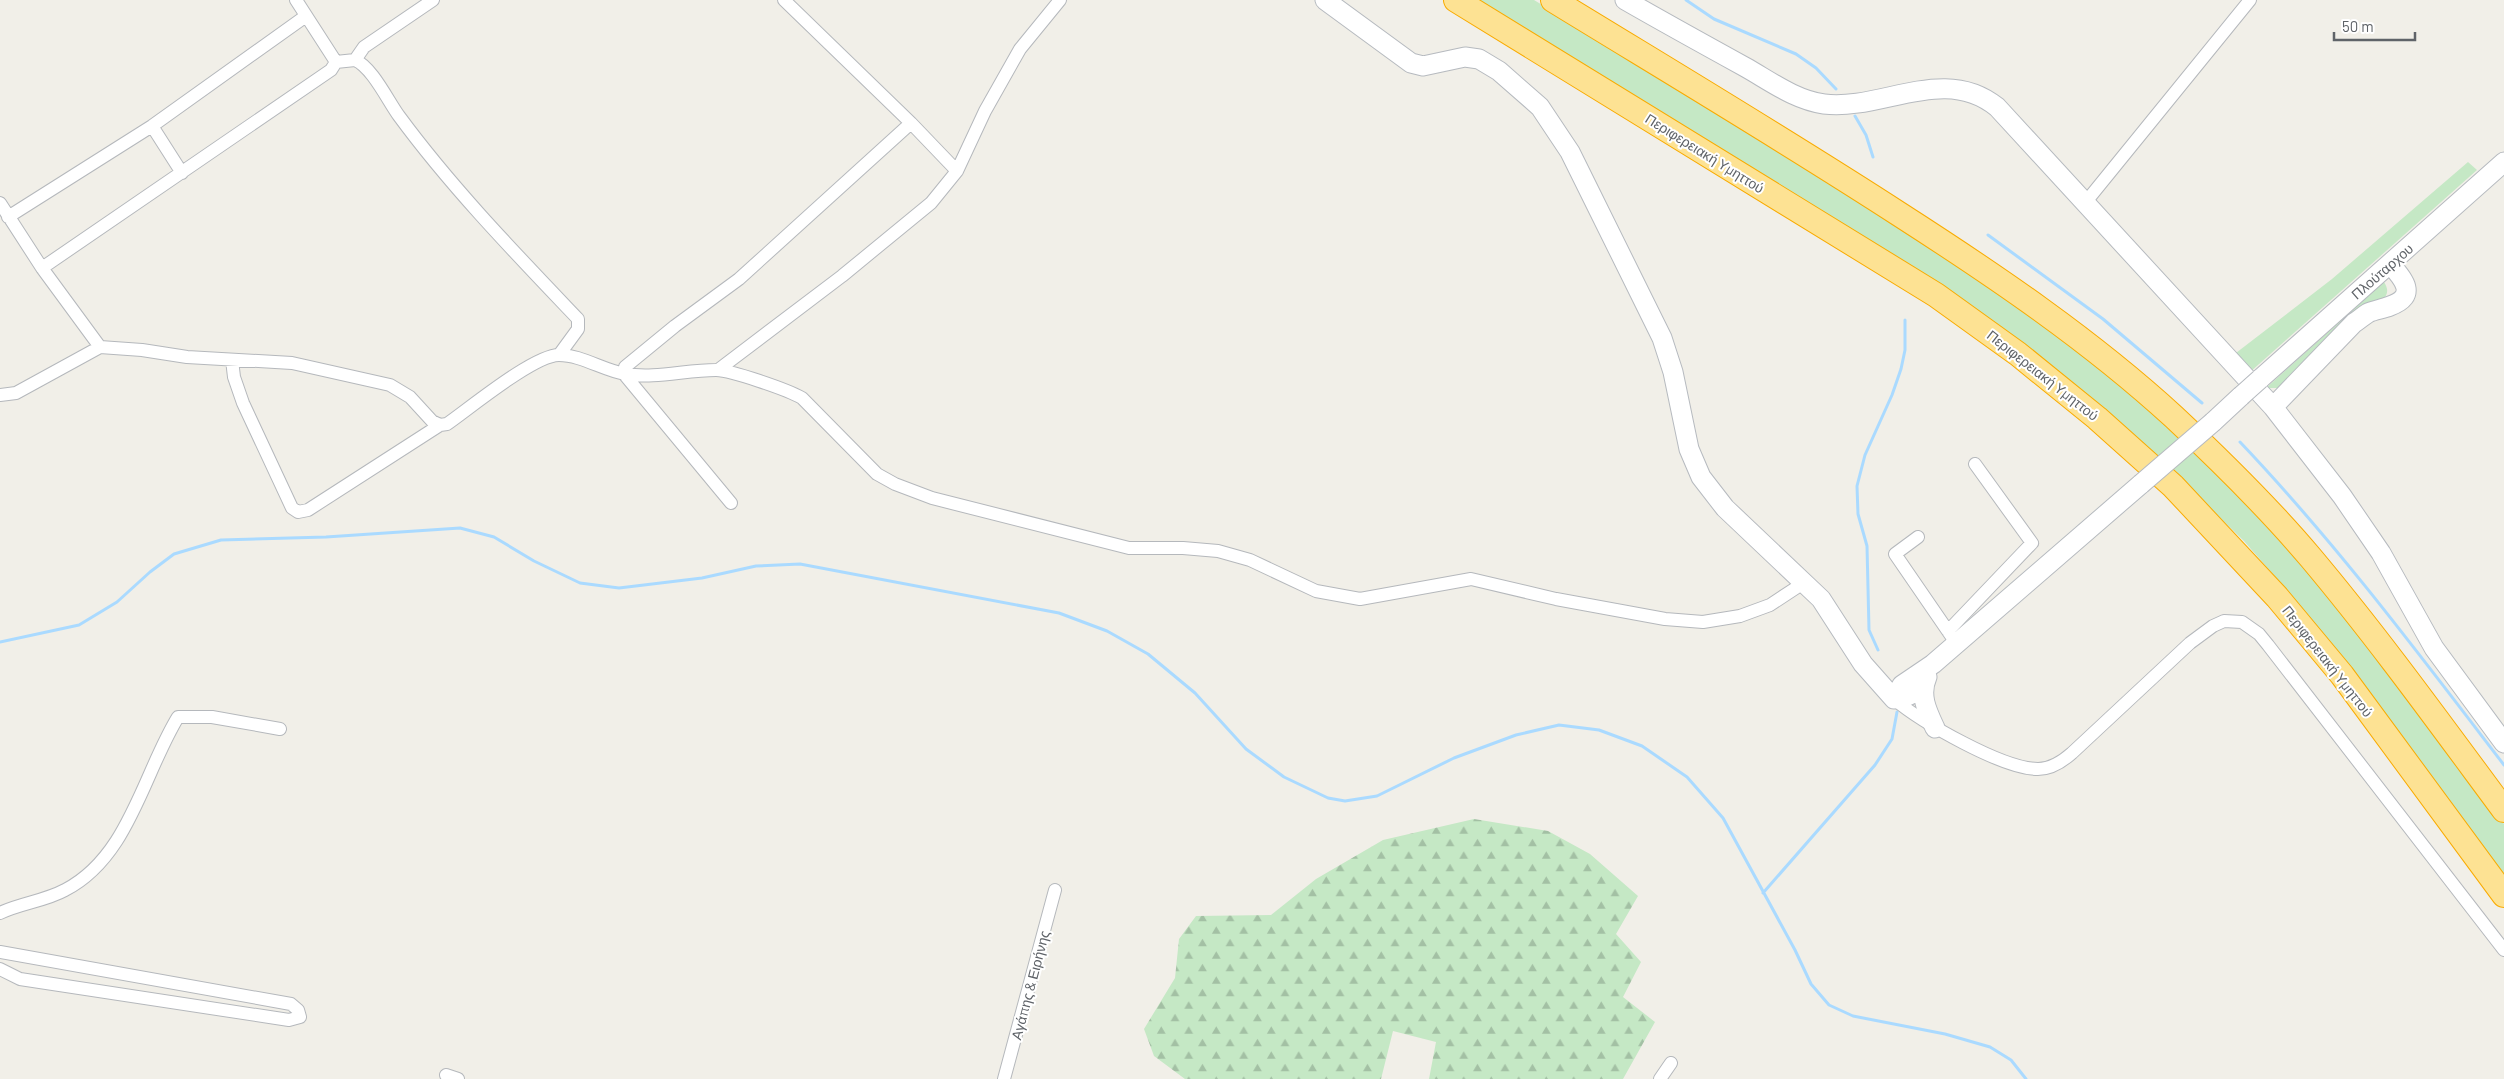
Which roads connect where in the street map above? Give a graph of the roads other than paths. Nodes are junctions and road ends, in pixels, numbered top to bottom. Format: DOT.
graph roads {
  1 [pos="296,0"];
  2 [pos="433,0"];
  3 [pos="784,0"];
  4 [pos="1060,0"];
  5 [pos="1325,0"];
  6 [pos="1456,0"];
  7 [pos="1553,0"];
  8 [pos="1625,0"];
  9 [pos="2250,0"];
  10 [pos="306,16"];
  11 [pos="355,60"];
  12 [pos="336,62"];
  13 [pos="911,123"];
  14 [pos="152,126"];
  15 [pos="2504,162"];
  16 [pos="957,171"];
  17 [pos="182,173"];
  18 [pos="0,203"];
  19 [pos="2085,203"];
  20 [pos="8,217"];
  21 [pos="2390,264"];
  22 [pos="42,268"];
  23 [pos="100,347"];
  24 [pos="559,355"];
  25 [pos="232,360"];
  26 [pos="718,370"];
  27 [pos="624,374"];
  28 [pos="0,395"];
  29 [pos="2273,406"];
  30 [pos="440,425"];
  31 [pos="1975,464"];
  32 [pos="731,503"];
  33 [pos="1918,537"];
  34 [pos="1805,582"];
  35 [pos="1952,637"];
  36 [pos="1870,673"];
  37 [pos="1920,679"];
  38 [pos="1894,700"];
  39 [pos="280,728"];
  40 [pos="1935,728"];
  41 [pos="2504,743"];
  42 [pos="2504,810"];
  43 [pos="1056,890"];
  44 [pos="2504,895"];
  45 [pos="0,913"];
  46 [pos="2504,950"];
  47 [pos="0,952"];
  48 [pos="0,969"];
  49 [pos="1672,1063"];
  50 [pos="1004,1079"];
  51 [pos="1660,1079"];
  1 -- 10 [label="street"];
  2 -- 11 [label="street"];
  3 -- 13 [label="street"];
  4 -- 16 [label="street"];
  5 -- 34 [label="street"];
  6 -- 44 [label="highway, Περιφερειακή Υμηττού"];
  7 -- 42 [label="highway"];
  8 -- 19 [label="street"];
  9 -- 19 [label="street"];
  10 -- 12 [label="street"];
  10 -- 14 [label="street"];
  11 -- 12 [label="street"];
  11 -- 24 [label="street"];
  12 -- 17 [label="street"];
  13 -- 16 [label="street"];
  13 -- 27 [label="street"];
  14 -- 17 [label="street"];
  14 -- 20 [label="street"];
  15 -- 21 [label="street, Πλούταρχου"];
  16 -- 26 [label="street"];
  17 -- 22 [label="street"];
  18 -- 20 [label="street"];
  19 -- 29 [label="street"];
  20 -- 22 [label="street"];
  21 -- 29 [label="street"];
  21 -- 35 [label="street, Πλούταρχου, bridge"];
  22 -- 23 [label="street"];
  23 -- 25 [label="street"];
  23 -- 28 [label="street"];
  24 -- 27 [label="street"];
  24 -- 30 [label="street"];
  25 -- 30 [label="street"];
  25 -- 30 [label="street"];
  26 -- 27 [label="street"];
  26 -- 34 [label="street"];
  27 -- 32 [label="street"];
  29 -- 41 [label="street"];
  31 -- 35 [label="street"];
  33 -- 35 [label="street"];
  34 -- 36 [label="street"];
  35 -- 37 [label="street, Πλούταρχου"];
  36 -- 37 [label="street"];
  36 -- 38 [label="street"];
  37 -- 38 [label="street"];
  37 -- 40 [label="street"];
  38 -- 40 [label="street"];
  39 -- 45 [label="street"];
  40 -- 46 [label="street"];
  43 -- 50 [label="street, Αγάπης & Ειρήνης"];
  47 -- 48 [label="street"];
  49 -- 51 [label="street"];
}
